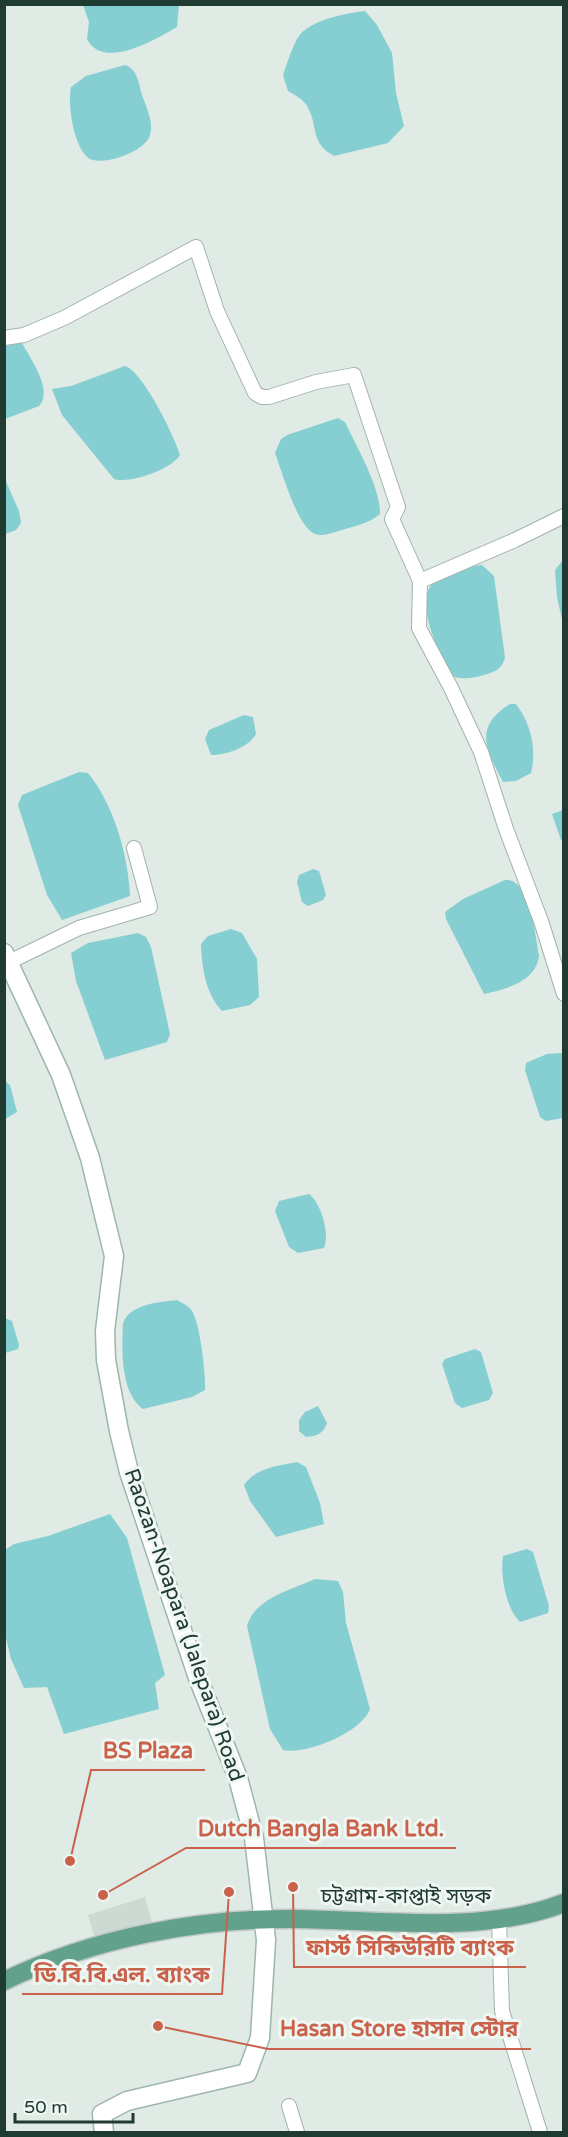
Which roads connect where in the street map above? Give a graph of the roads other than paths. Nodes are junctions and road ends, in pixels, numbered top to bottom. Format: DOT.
graph roads {
  1 [pos="4,338"];
  2 [pos="564,516"];
  3 [pos="420,581"];
  4 [pos="134,849"];
  5 [pos="7,957"];
  6 [pos="564,994"];
  7 [pos="564,1903"];
  8 [pos="265,1919"];
  9 [pos="500,1919"];
  10 [pos="4,1981"];
  11 [pos="289,2106"];
  12 [pos="104,2133"];
  13 [pos="297,2133"];
  14 [pos="540,2133"];
  1 -- 3 [label="street"];
  2 -- 3 [label="street"];
  3 -- 6 [label="street"];
  4 -- 5 [label="street"];
  5 -- 8 [label="main road, Raozan-Noapara (Jalepara) Road"];
  7 -- 9 [label="main road, চট্টগ্রাম-কাপ্তাই সড়ক"];
  8 -- 9 [label="main road, চট্টগ্রাম-কাপ্তাই সড়ক"];
  8 -- 10 [label="main road, চট্টগ্রাম-কাপ্তাই সড়ক"];
  8 -- 12 [label="main road, Raozan-Noapara (Jalepara) Road"];
  9 -- 14 [label="street"];
  11 -- 13 [label="street"];
}
